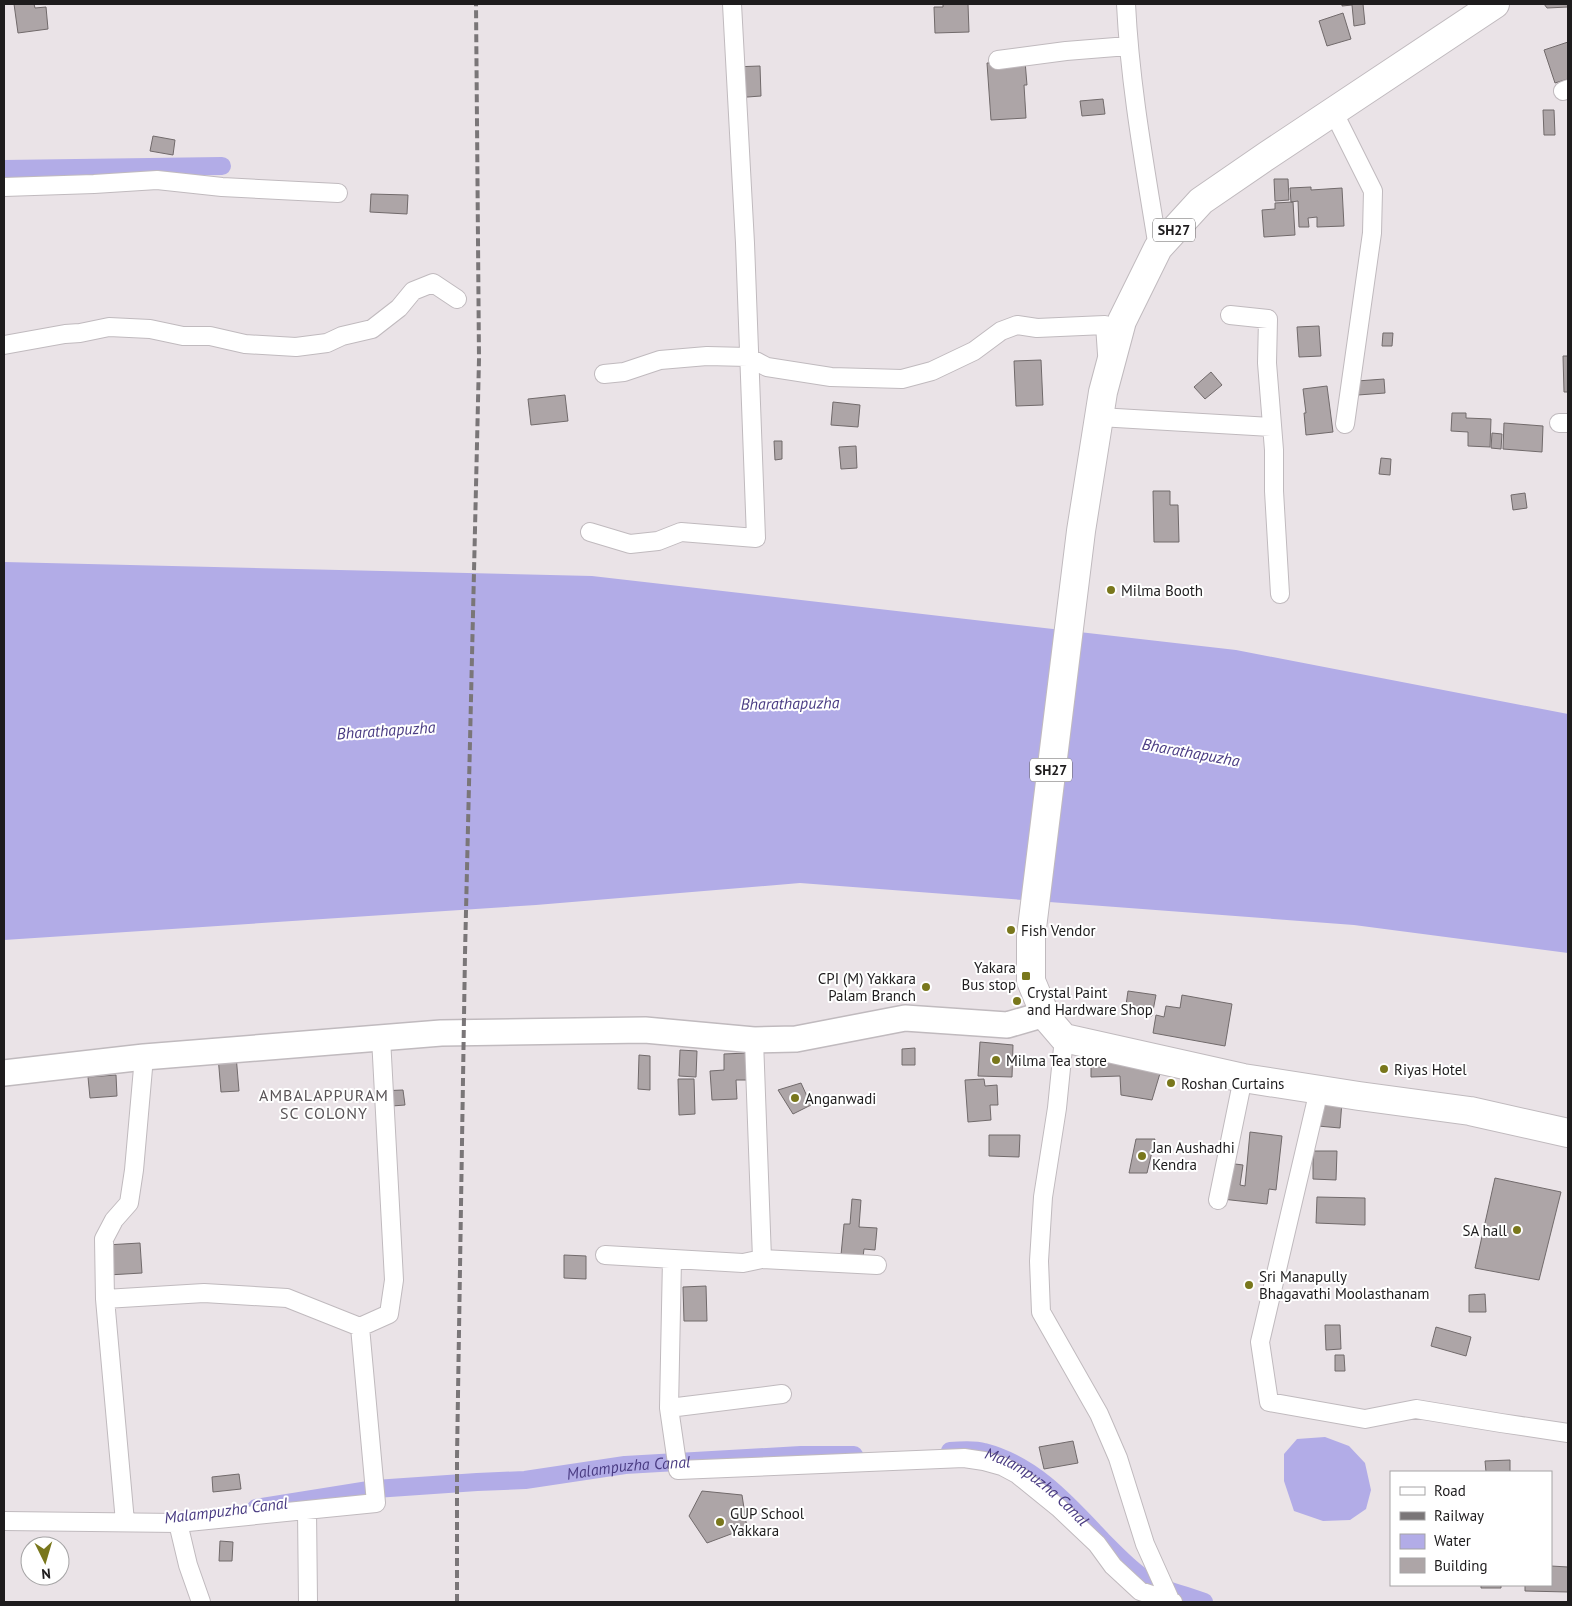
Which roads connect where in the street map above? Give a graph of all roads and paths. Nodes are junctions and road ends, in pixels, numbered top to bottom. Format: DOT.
graph roads {
  1 [pos="732,4"];
  2 [pos="1126,4"];
  3 [pos="1495,4"];
  4 [pos="1128,46"];
  5 [pos="998,60"];
  6 [pos="1333,111"];
  7 [pos="4,187"];
  8 [pos="338,193"];
  9 [pos="1158,248"];
  10 [pos="457,299"];
  11 [pos="1230,315"];
  12 [pos="4,345"];
  13 [pos="748,358"];
  14 [pos="604,374"];
  15 [pos="1109,374"];
  16 [pos="1099,416"];
  17 [pos="1345,424"];
  18 [pos="1271,427"];
  19 [pos="590,532"];
  20 [pos="1280,594"];
  21 [pos="1045,1014"];
  22 [pos="381,1038"];
  23 [pos="1064,1038"];
  24 [pos="754,1040"];
  25 [pos="144,1057"];
  26 [pos="4,1073"];
  27 [pos="1243,1078"];
  28 [pos="1319,1090"];
  29 [pos="1568,1133"];
  30 [pos="1218,1200"];
  31 [pos="605,1255"];
  32 [pos="672,1259"];
  33 [pos="762,1259"];
  34 [pos="877,1265"];
  35 [pos="105,1299"];
  36 [pos="360,1327"];
  37 [pos="782,1394"];
  38 [pos="669,1408"];
  39 [pos="1568,1433"];
  40 [pos="306,1510"];
  41 [pos="4,1521"];
  42 [pos="125,1522"];
  43 [pos="178,1522"];
  44 [pos="1169,1596"];
  45 [pos="201,1602"];
  46 [pos="308,1602"];
  1 -- 13 [label="street"];
  2 -- 4 [label="street"];
  3 -- 6 [label="main road, SH27"];
  4 -- 5 [label="street"];
  4 -- 9 [label="street"];
  6 -- 9 [label="main road, SH27"];
  6 -- 17 [label="street"];
  7 -- 8 [label="street"];
  9 -- 15 [label="main road, SH27"];
  10 -- 12 [label="street"];
  11 -- 18 [label="street"];
  13 -- 14 [label="street"];
  13 -- 15 [label="street"];
  13 -- 19 [label="street"];
  15 -- 16 [label="main road, SH27"];
  16 -- 18 [label="street"];
  16 -- 21 [label="main road, SH27"];
  18 -- 20 [label="street"];
  21 -- 23 [label="main road, SH27"];
  21 -- 24 [label="street"];
  22 -- 24 [label="street"];
  22 -- 25 [label="street"];
  22 -- 36 [label="street"];
  23 -- 27 [label="main road"];
  23 -- 44 [label="street"];
  24 -- 33 [label="street"];
  25 -- 26 [label="street"];
  25 -- 35 [label="street"];
  27 -- 28 [label="main road"];
  27 -- 30 [label="street"];
  28 -- 29 [label="main road"];
  28 -- 39 [label="street"];
  31 -- 32 [label="street"];
  32 -- 33 [label="street"];
  32 -- 38 [label="street"];
  33 -- 34 [label="street"];
  35 -- 36 [label="street"];
  35 -- 42 [label="street"];
  36 -- 40 [label="street"];
  37 -- 38 [label="street"];
  38 -- 44 [label="street"];
  40 -- 43 [label="street"];
  40 -- 46 [label="street"];
  41 -- 42 [label="street"];
  42 -- 43 [label="street"];
  43 -- 45 [label="street"];
}
